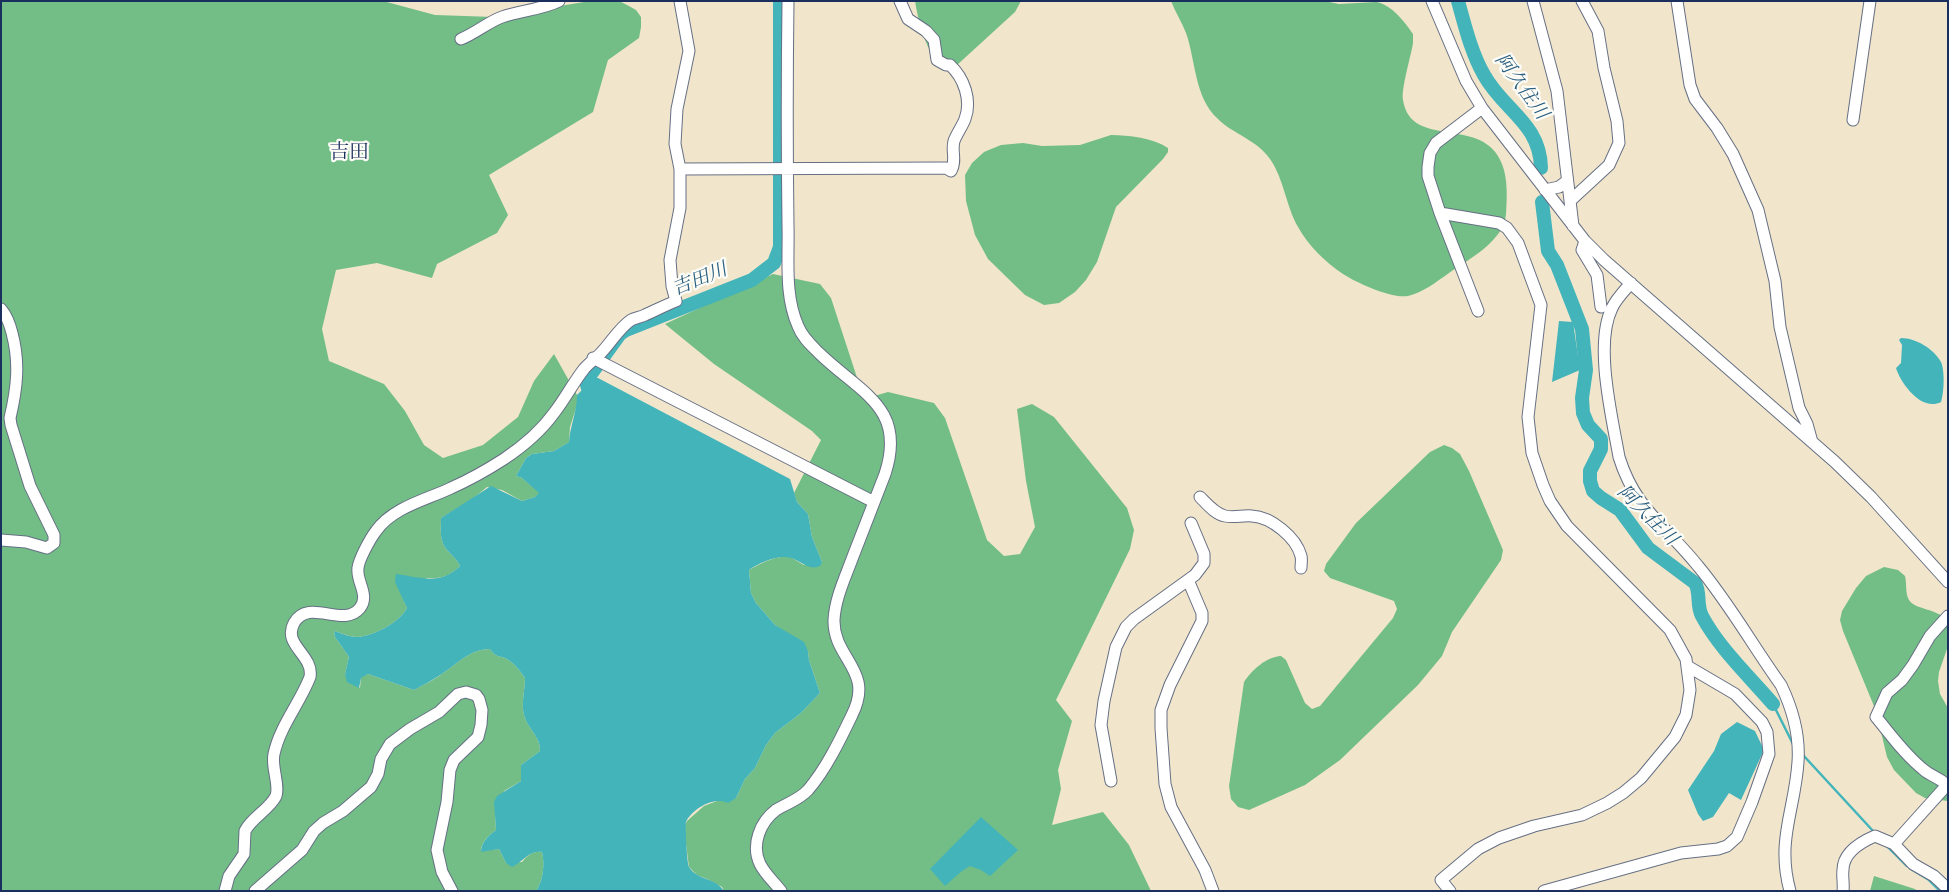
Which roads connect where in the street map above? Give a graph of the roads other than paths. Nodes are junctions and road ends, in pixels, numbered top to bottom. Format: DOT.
graph roads {
  1 [pos="559,1"];
  2 [pos="680,1"];
  3 [pos="788,1"];
  4 [pos="900,1"];
  5 [pos="1432,1"];
  6 [pos="1533,1"];
  7 [pos="1582,1"];
  8 [pos="1677,1"];
  9 [pos="1870,1"];
  10 [pos="461,39"];
  11 [pos="1482,108"];
  12 [pos="1853,120"];
  13 [pos="787,168"];
  14 [pos="680,169"];
  15 [pos="1566,181"];
  16 [pos="1545,190"];
  17 [pos="1570,198"];
  18 [pos="1440,214"];
  19 [pos="1573,226"];
  20 [pos="1585,241"];
  21 [pos="1631,283"];
  22 [pos="1601,307"];
  23 [pos="1,309"];
  24 [pos="1478,311"];
  25 [pos="594,358"];
  26 [pos="1812,442"];
  27 [pos="1200,497"];
  28 [pos="874,502"];
  29 [pos="1190,522"];
  30 [pos="1,540"];
  31 [pos="1301,568"];
  32 [pos="1188,580"];
  33 [pos="1948,582"];
  34 [pos="1948,616"];
  35 [pos="1689,667"];
  36 [pos="1111,781"];
  37 [pos="1894,844"];
  38 [pos="1948,889"];
  39 [pos="225,891"];
  40 [pos="255,891"];
  41 [pos="452,891"];
  42 [pos="781,891"];
  43 [pos="1212,891"];
  44 [pos="1450,891"];
  45 [pos="1544,891"];
  46 [pos="1790,891"];
  47 [pos="1843,891"];
  1 -- 10 [label="street"];
  2 -- 14 [label="street"];
  3 -- 13 [label="street"];
  4 -- 13 [label="street"];
  5 -- 11 [label="street"];
  6 -- 15 [label="street"];
  7 -- 17 [label="street"];
  8 -- 26 [label="street"];
  9 -- 12 [label="street"];
  11 -- 16 [label="street"];
  11 -- 18 [label="street"];
  13 -- 14 [label="street"];
  13 -- 28 [label="street"];
  14 -- 25 [label="street"];
  15 -- 16 [label="street"];
  15 -- 17 [label="street"];
  16 -- 17 [label="street"];
  16 -- 19 [label="street"];
  17 -- 19 [label="street"];
  18 -- 24 [label="street"];
  18 -- 35 [label="street"];
  19 -- 20 [label="street"];
  20 -- 21 [label="street"];
  20 -- 22 [label="street"];
  21 -- 26 [label="street"];
  21 -- 46 [label="street"];
  23 -- 30 [label="street"];
  25 -- 28 [label="street"];
  25 -- 39 [label="street"];
  26 -- 33 [label="street"];
  27 -- 31 [label="street"];
  28 -- 42 [label="street"];
  29 -- 32 [label="street"];
  32 -- 36 [label="street"];
  32 -- 43 [label="street"];
  34 -- 37 [label="street"];
  35 -- 44 [label="street"];
  35 -- 45 [label="street"];
  37 -- 38 [label="street"];
  37 -- 47 [label="street"];
  40 -- 41 [label="street"];
}
